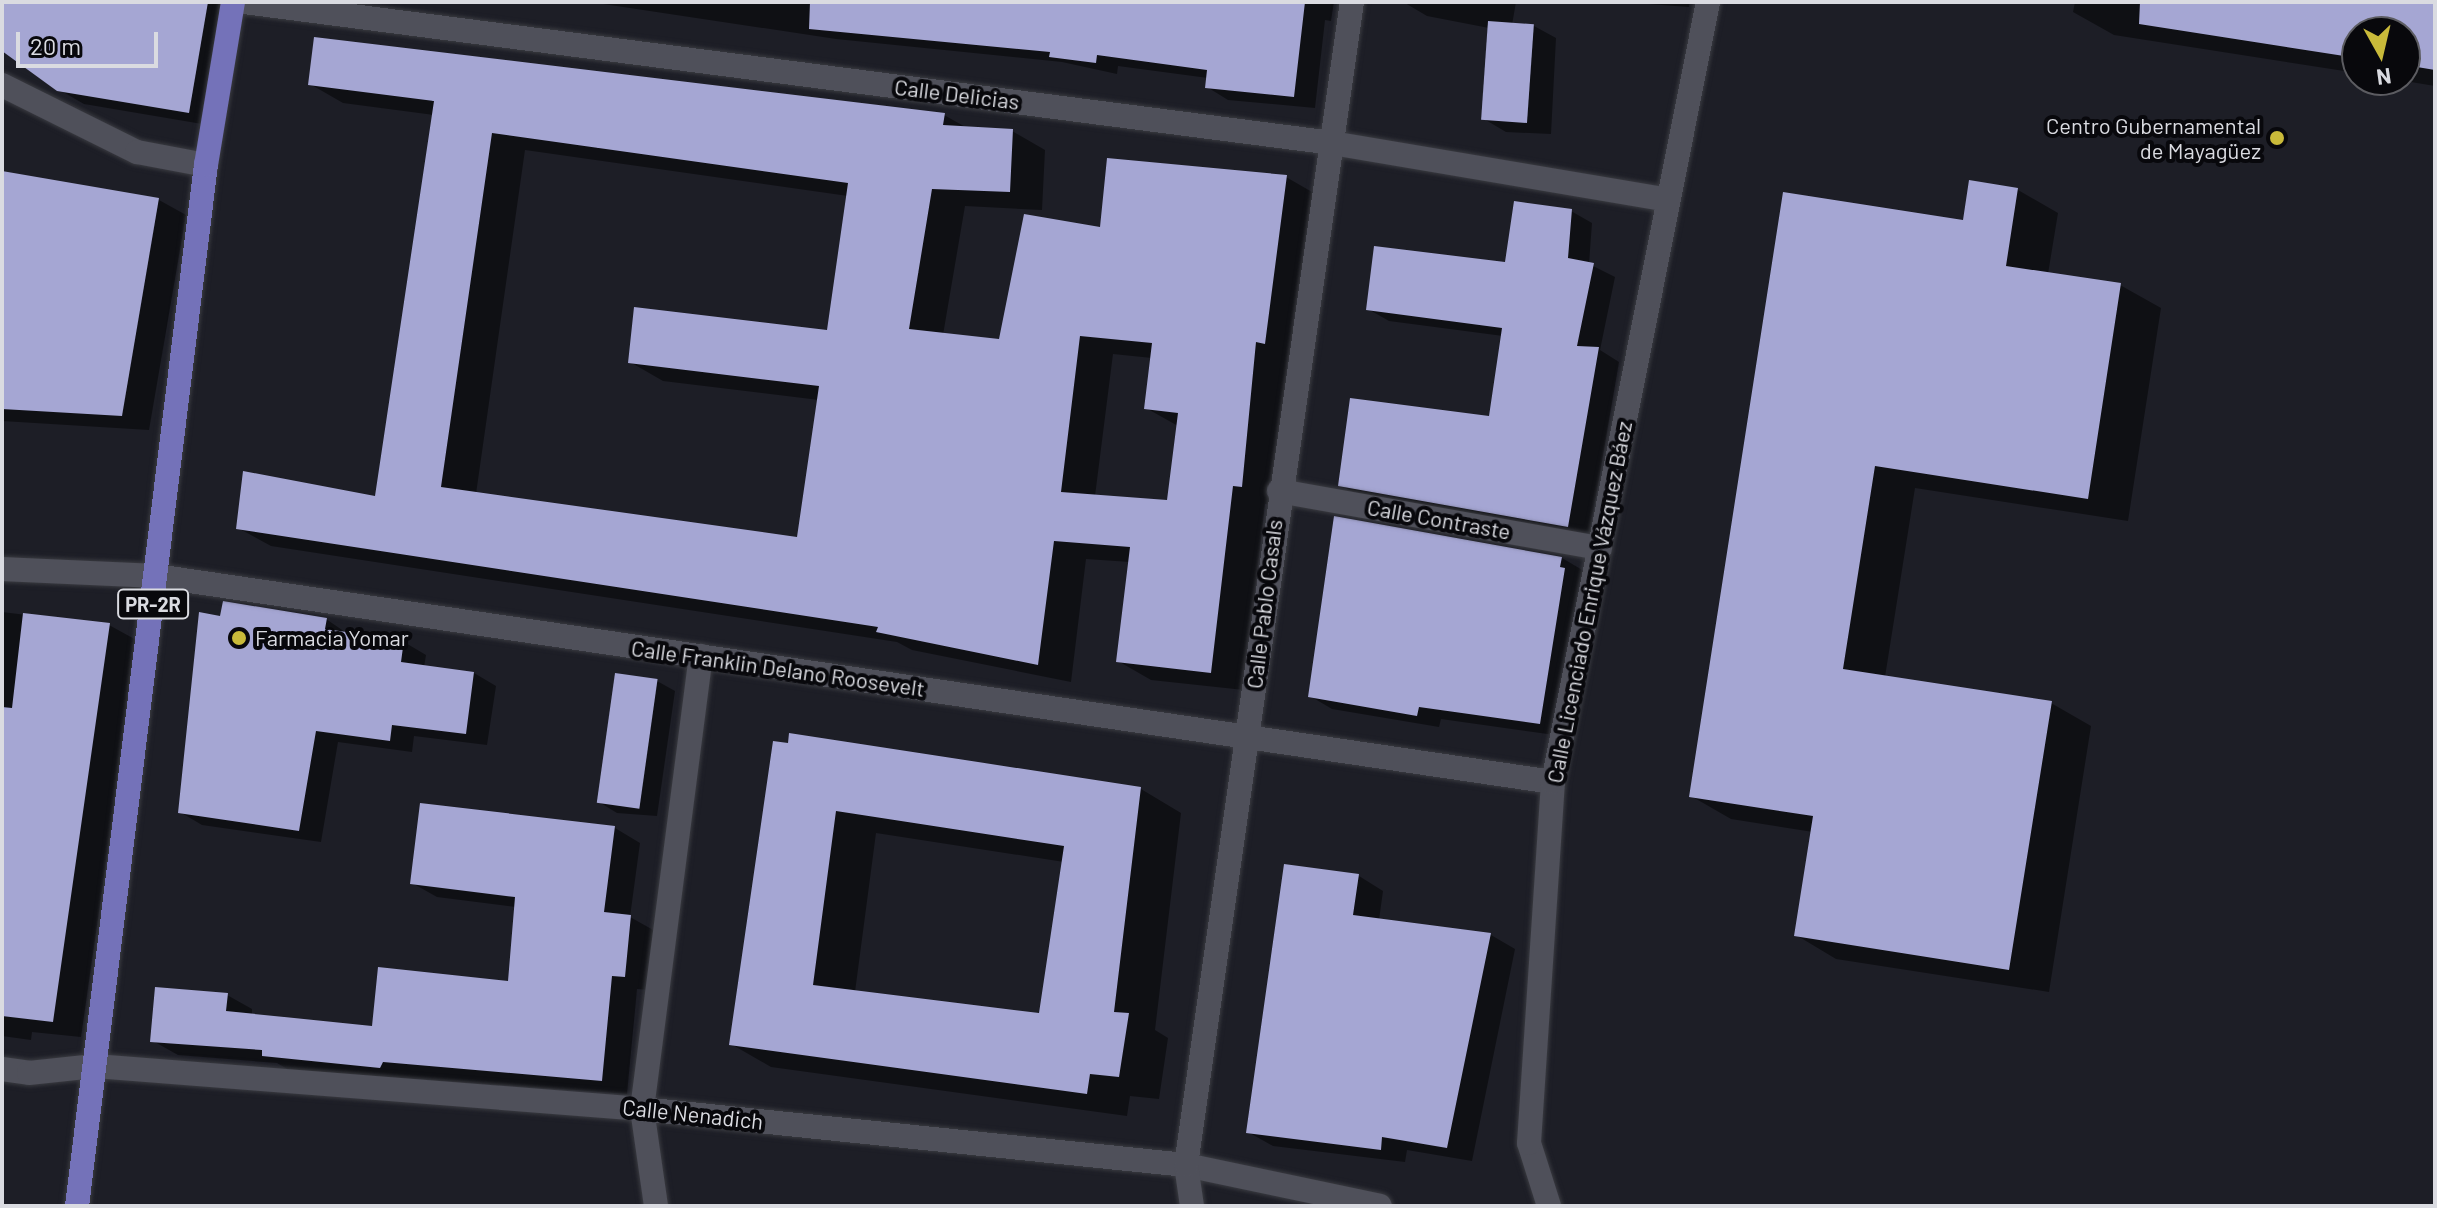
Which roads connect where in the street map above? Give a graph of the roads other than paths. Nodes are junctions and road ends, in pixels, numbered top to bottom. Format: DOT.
graph roads {
  1 [pos="233,2"];
  2 [pos="244,2"];
  3 [pos="1352,2"];
  4 [pos="1708,2"];
  5 [pos="2,85"];
  6 [pos="1332,143"];
  7 [pos="206,165"];
  8 [pos="1668,200"];
  9 [pos="1279,491"];
  10 [pos="1600,548"];
  11 [pos="2,569"];
  12 [pos="156,576"];
  13 [pos="701,656"];
  14 [pos="1247,736"];
  15 [pos="1553,782"];
  16 [pos="95,1066"];
  17 [pos="2,1069"];
  18 [pos="642,1109"];
  19 [pos="1186,1165"];
  20 [pos="77,1206"];
  21 [pos="656,1206"];
  22 [pos="1192,1206"];
  23 [pos="1380,1206"];
  24 [pos="1549,1206"];
  1 -- 7 [label="main road, PR-2R"];
  2 -- 6 [label="street, Calle Delicias"];
  3 -- 6 [label="street, Calle Pablo Casals"];
  4 -- 8 [label="street, Calle Licenciado Enrique Vázquez Báez"];
  5 -- 7 [label="street"];
  6 -- 8 [label="street, Calle Delicias"];
  6 -- 9 [label="street, Calle Pablo Casals"];
  7 -- 12 [label="main road, PR-2R"];
  8 -- 10 [label="street, Calle Licenciado Enrique Vázquez Báez"];
  9 -- 10 [label="street, Calle Contraste"];
  9 -- 14 [label="street, Calle Pablo Casals"];
  10 -- 15 [label="street, Calle Licenciado Enrique Vázquez Báez"];
  11 -- 12 [label="street, Calle Franklin Delano Roosevelt"];
  12 -- 13 [label="street, Calle Franklin Delano Roosevelt"];
  12 -- 16 [label="main road, PR-2R"];
  13 -- 14 [label="street, Calle Franklin Delano Roosevelt"];
  13 -- 18 [label="street"];
  14 -- 15 [label="street, Calle Franklin Delano Roosevelt"];
  14 -- 19 [label="street, Calle Pablo Casals"];
  15 -- 24 [label="street, Calle Licenciado Enrique Vázquez Báez"];
  16 -- 17 [label="street, Calle Nenadich"];
  16 -- 18 [label="street, Calle Nenadich"];
  16 -- 20 [label="main road, PR-2R"];
  18 -- 19 [label="street, Calle Nenadich"];
  18 -- 21 [label="street"];
  19 -- 22 [label="street, Calle Pablo Casals"];
  19 -- 23 [label="street, Calle Nenadich"];
}
